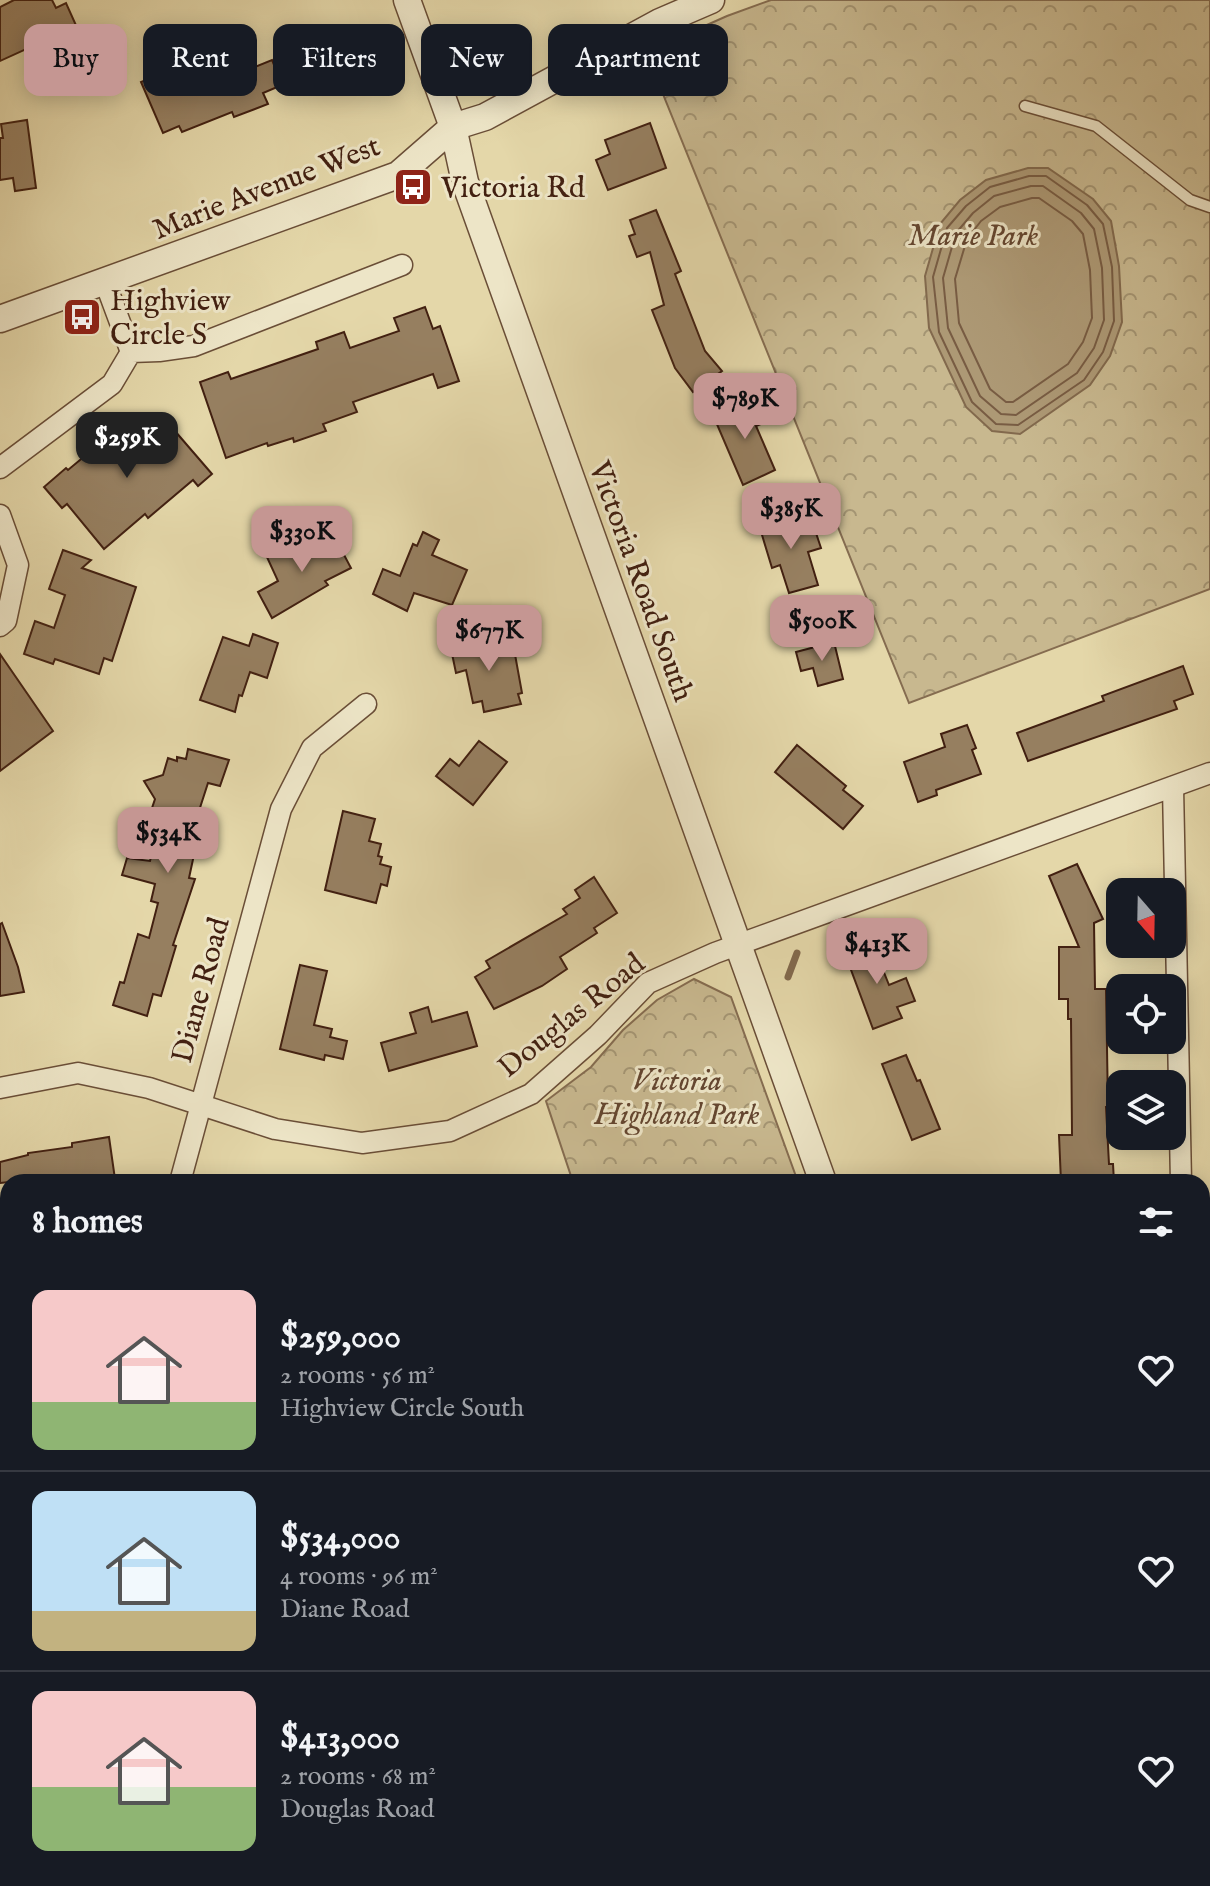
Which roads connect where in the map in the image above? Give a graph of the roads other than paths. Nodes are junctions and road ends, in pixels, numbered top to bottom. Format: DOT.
graph roads {
  1 [pos="407,0"];
  2 [pos="711,0"];
  3 [pos="1025,106"];
  4 [pos="453,127"];
  5 [pos="1210,207"];
  6 [pos="402,265"];
  7 [pos="105,282"];
  8 [pos="0,319"];
  9 [pos="131,352"];
  10 [pos="0,468"];
  11 [pos="0,515"];
  12 [pos="0,626"];
  13 [pos="366,704"];
  14 [pos="1210,773"];
  15 [pos="1173,787"];
  16 [pos="738,945"];
  17 [pos="0,1088"];
  18 [pos="200,1104"];
  19 [pos="182,1174"];
  20 [pos="820,1174"];
  21 [pos="1181,1174"];
  1 -- 4 [label="street, Victoria Road South"];
  2 -- 4 [label="street, Marie Avenue West"];
  3 -- 5 [label="lane"];
  4 -- 7 [label="street, Marie Avenue West"];
  4 -- 16 [label="street, Victoria Road South"];
  6 -- 9 [label="street"];
  7 -- 8 [label="street, Marie Avenue West"];
  7 -- 9 [label="street"];
  9 -- 10 [label="street"];
  11 -- 12 [label="street"];
  13 -- 18 [label="street, Diane Road"];
  14 -- 15 [label="street, Douglas Road"];
  15 -- 16 [label="street, Douglas Road"];
  15 -- 21 [label="street"];
  16 -- 18 [label="street, Douglas Road"];
  16 -- 20 [label="street, Victoria Road South"];
  17 -- 18 [label="street, Douglas Road"];
  18 -- 19 [label="street, Diane Road"];
}
